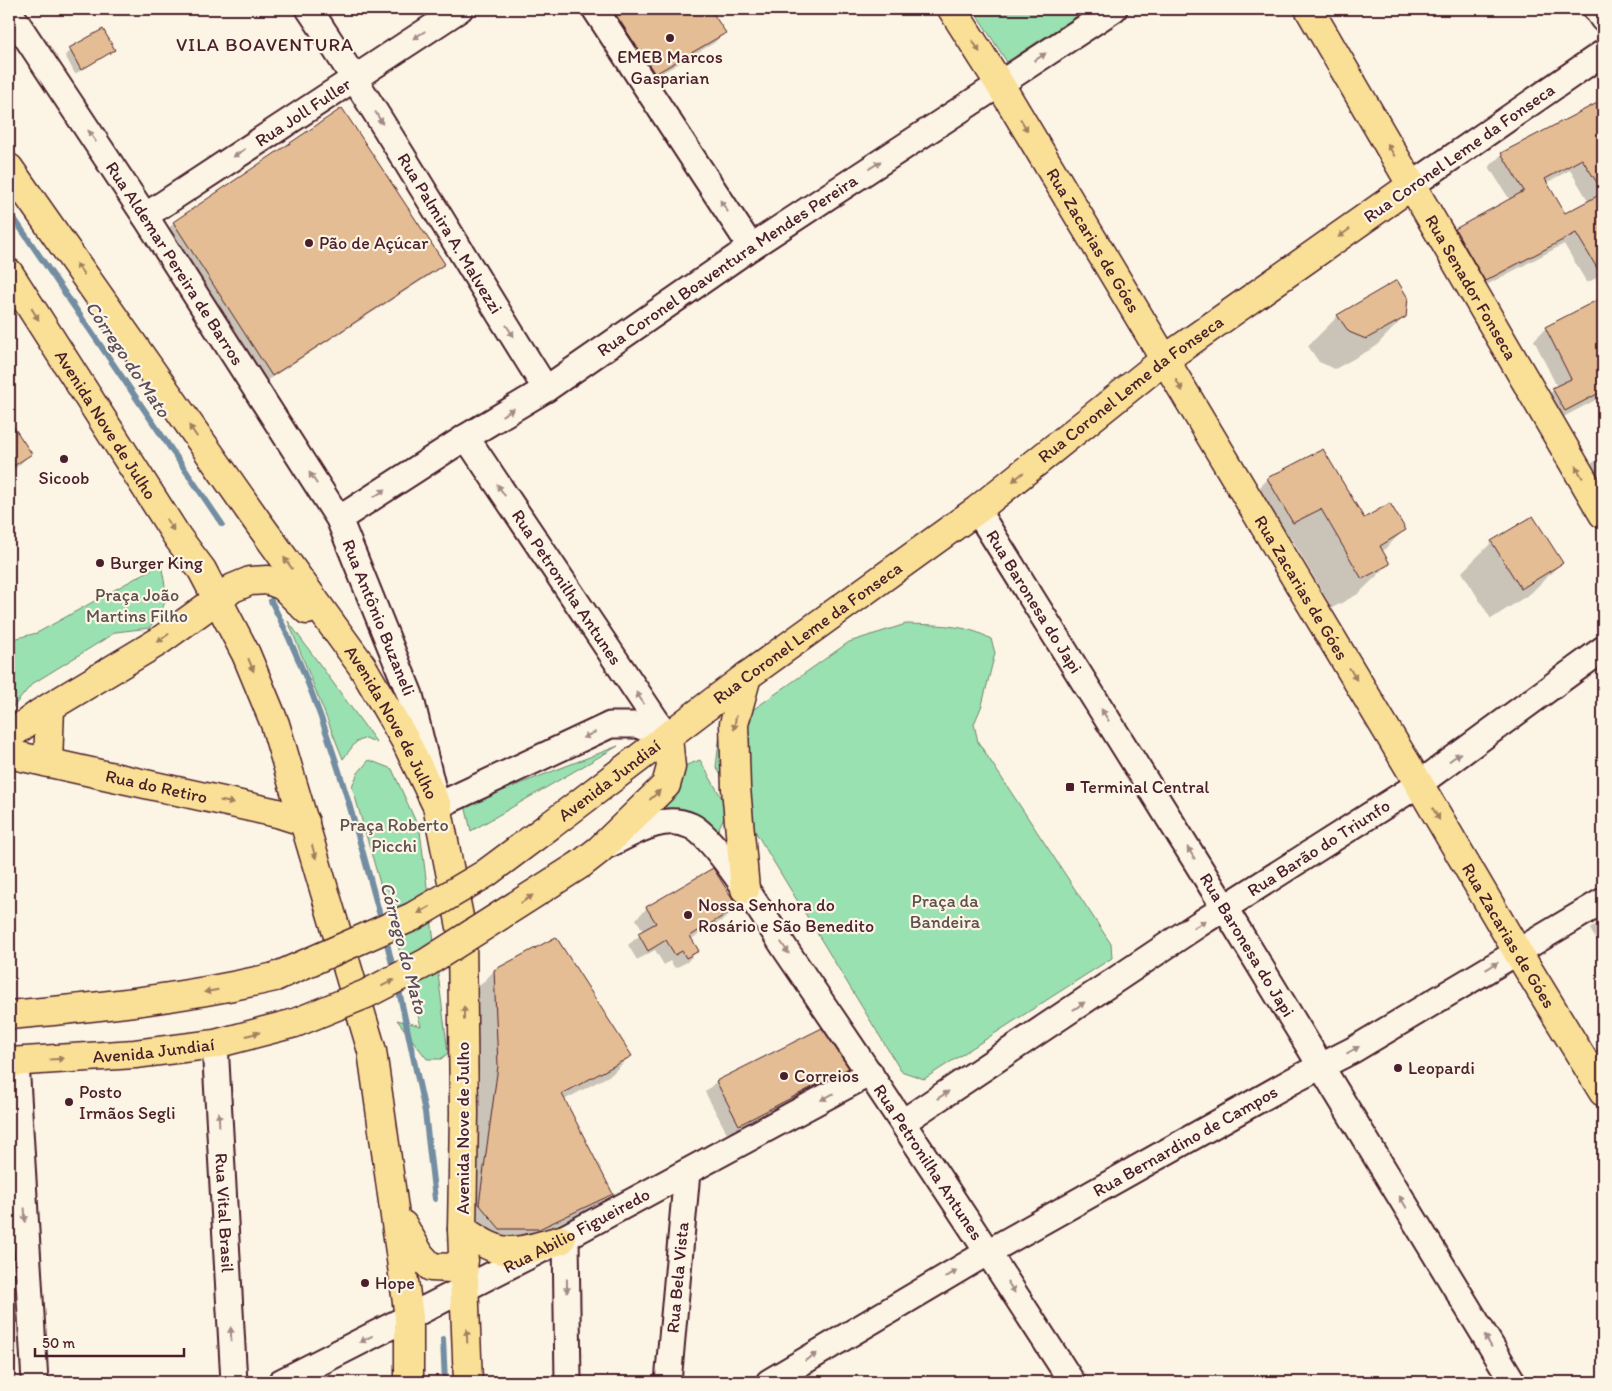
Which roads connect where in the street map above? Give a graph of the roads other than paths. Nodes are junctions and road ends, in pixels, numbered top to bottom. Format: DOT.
graph roads {
  1 [pos="309,9"];
  2 [pos="460,9"];
  3 [pos="595,9"];
  4 [pos="952,9"];
  5 [pos="1114,9"];
  6 [pos="1308,9"];
  7 [pos="1596,9"];
  8 [pos="9,10"];
  9 [pos="1603,20"];
  10 [pos="1603,53"];
  11 [pos="354,76"];
  12 [pos="999,83"];
  13 [pos="9,168"];
  14 [pos="1412,185"];
  15 [pos="145,216"];
  16 [pos="751,247"];
  17 [pos="9,273"];
  18 [pos="1164,360"];
  19 [pos="546,389"];
  20 [pos="466,437"];
  21 [pos="977,510"];
  22 [pos="1603,514"];
  23 [pos="339,519"];
  24 [pos="218,600"];
  25 [pos="1603,649"];
  26 [pos="362,666"];
  27 [pos="747,676"];
  28 [pos="45,710"];
  29 [pos="9,718"];
  30 [pos="9,736"];
  31 [pos="668,738"];
  32 [pos="9,754"];
  33 [pos="48,763"];
  34 [pos="1419,784"];
  35 [pos="437,806"];
  36 [pos="305,822"];
  37 [pos="590,857"];
  38 [pos="745,889"];
  39 [pos="1603,901"];
  40 [pos="1225,909"];
  41 [pos="1516,951"];
  42 [pos="9,1010"];
  43 [pos="9,1015"];
  44 [pos="215,1044"];
  45 [pos="13,1062"];
  46 [pos="1320,1067"];
  47 [pos="870,1073"];
  48 [pos="1603,1092"];
  49 [pos="902,1122"];
  50 [pos="687,1172"];
  51 [pos="395,1210"];
  52 [pos="462,1229"];
  53 [pos="564,1238"];
  54 [pos="988,1252"];
  55 [pos="464,1260"];
  56 [pos="465,1289"];
  57 [pos="409,1317"];
  58 [pos="35,1382"];
  59 [pos="234,1382"];
  60 [pos="281,1382"];
  61 [pos="409,1382"];
  62 [pos="468,1382"];
  63 [pos="568,1382"];
  64 [pos="668,1382"];
  65 [pos="770,1382"];
  66 [pos="1072,1382"];
  67 [pos="1513,1382"];
  1 -- 11 [label="street, Rua Palmira A. Malvezzi"];
  2 -- 11 [label="street, Rua Joll Fuller, one-way"];
  16 -- 3 [label="street, one-way"];
  4 -- 12 [label="main road, Rua Zacarias de Góes, one-way"];
  12 -- 5 [label="street, Rua Coronel Boaventura Mendes Pereira, one-way"];
  14 -- 6 [label="main road, Rua Senador Fonseca, one-way"];
  7 -- 9 [label="street"];
  15 -- 8 [label="street, Rua Aldemar Pereira de Barros, one-way"];
  10 -- 14 [label="street, Rua Coronel Leme da Fonseca"];
  11 -- 15 [label="street, Rua Joll Fuller, one-way"];
  11 -- 19 [label="street, Rua Palmira A. Malvezzi, one-way"];
  16 -- 12 [label="street, Rua Coronel Boaventura Mendes Pereira, one-way"];
  12 -- 18 [label="main road, Rua Zacarias de Góes, one-way"];
  26 -- 13 [label="main road, Avenida Nove de Julho, one-way"];
  14 -- 18 [label="main road, Rua Coronel Leme da Fonseca, one-way"];
  22 -- 14 [label="main road, Rua Senador Fonseca, one-way"];
  23 -- 15 [label="street, Rua Aldemar Pereira de Barros, one-way"];
  16 -- 19 [label="street, Rua Coronel Boaventura Mendes Pereira"];
  17 -- 24 [label="main road, Avenida Nove de Julho, one-way"];
  18 -- 21 [label="main road, Rua Coronel Leme da Fonseca, one-way"];
  18 -- 34 [label="main road, Rua Zacarias de Góes, one-way"];
  20 -- 19 [label="street, Rua Coronel Boaventura Mendes Pereira, one-way"];
  23 -- 20 [label="street, Rua Coronel Boaventura Mendes Pereira, one-way"];
  31 -- 20 [label="street, Rua Petronilha Antunes, one-way"];
  21 -- 27 [label="main road, Rua Coronel Leme da Fonseca"];
  40 -- 21 [label="street, Rua Baronesa do Japi, one-way"];
  23 -- 35 [label="street, Rua Antônio Buzaneli"];
  24 -- 26 [label="main road"];
  24 -- 28 [label="main road, one-way"];
  24 -- 36 [label="main road, Avenida Nove de Julho, one-way"];
  34 -- 25 [label="street, Rua Barão do Triunfo, one-way"];
  26 -- 35 [label="main road, Avenida Nove de Julho"];
  27 -- 31 [label="main road, Rua Coronel Leme da Fonseca"];
  27 -- 38 [label="main road, one-way"];
  28 -- 29 [label="main road"];
  28 -- 30 [label="main road"];
  28 -- 33 [label="main road"];
  31 -- 35 [label="street, one-way"];
  37 -- 31 [label="main road, Avenida Jundiaí, one-way"];
  31 -- 43 [label="main road, Avenida Jundiaí, one-way, bridge"];
  32 -- 33 [label="main road, Rua do Retiro"];
  33 -- 36 [label="main road, Rua do Retiro, one-way"];
  34 -- 40 [label="street, Rua Barão do Triunfo"];
  34 -- 41 [label="main road, Rua Zacarias de Góes, one-way"];
  52 -- 35 [label="main road, Avenida Nove de Julho, one-way"];
  36 -- 51 [label="main road, Avenida Nove de Julho, one-way"];
  37 -- 38 [label="street, Rua Petronilha Antunes"];
  44 -- 37 [label="main road, Avenida Jundiaí, one-way, bridge"];
  38 -- 47 [label="street, Rua Petronilha Antunes, one-way"];
  39 -- 41 [label="street, Rua Bernardino de Campos"];
  40 -- 46 [label="street, Rua Baronesa do Japi"];
  49 -- 40 [label="street, Rua Barão do Triunfo, one-way"];
  46 -- 41 [label="street, Rua Bernardino de Campos, one-way"];
  41 -- 48 [label="main road, Rua Zacarias de Góes"];
  42 -- 43 [label="street"];
  45 -- 44 [label="main road, Avenida Jundiaí, one-way"];
  59 -- 44 [label="street, Rua Vital Brasil, one-way"];
  45 -- 58 [label="street, one-way"];
  46 -- 54 [label="street, Rua Bernardino de Campos"];
  67 -- 46 [label="street, Rua Baronesa do Japi, one-way"];
  47 -- 49 [label="street, Rua Petronilha Antunes"];
  47 -- 50 [label="street, Rua Abilio Figueiredo, one-way"];
  49 -- 54 [label="street, Rua Petronilha Antunes"];
  50 -- 53 [label="street, Rua Abilio Figueiredo"];
  50 -- 64 [label="street, Rua Bela Vista"];
  51 -- 55 [label="main road"];
  51 -- 57 [label="main road, Avenida Nove de Julho"];
  52 -- 53 [label="main road"];
  52 -- 55 [label="main road, Avenida Nove de Julho"];
  53 -- 56 [label="street, Rua Abilio Figueiredo"];
  53 -- 63 [label="street, one-way"];
  65 -- 54 [label="street, Rua Bernardino de Campos, one-way"];
  54 -- 66 [label="street, Rua Petronilha Antunes, one-way"];
  55 -- 56 [label="main road, Avenida Nove de Julho"];
  56 -- 57 [label="street, Rua Abilio Figueiredo"];
  62 -- 56 [label="main road, Avenida Nove de Julho, one-way"];
  57 -- 60 [label="street, Rua Abilio Figueiredo, one-way"];
  57 -- 61 [label="main road, Avenida Nove de Julho"];
}
